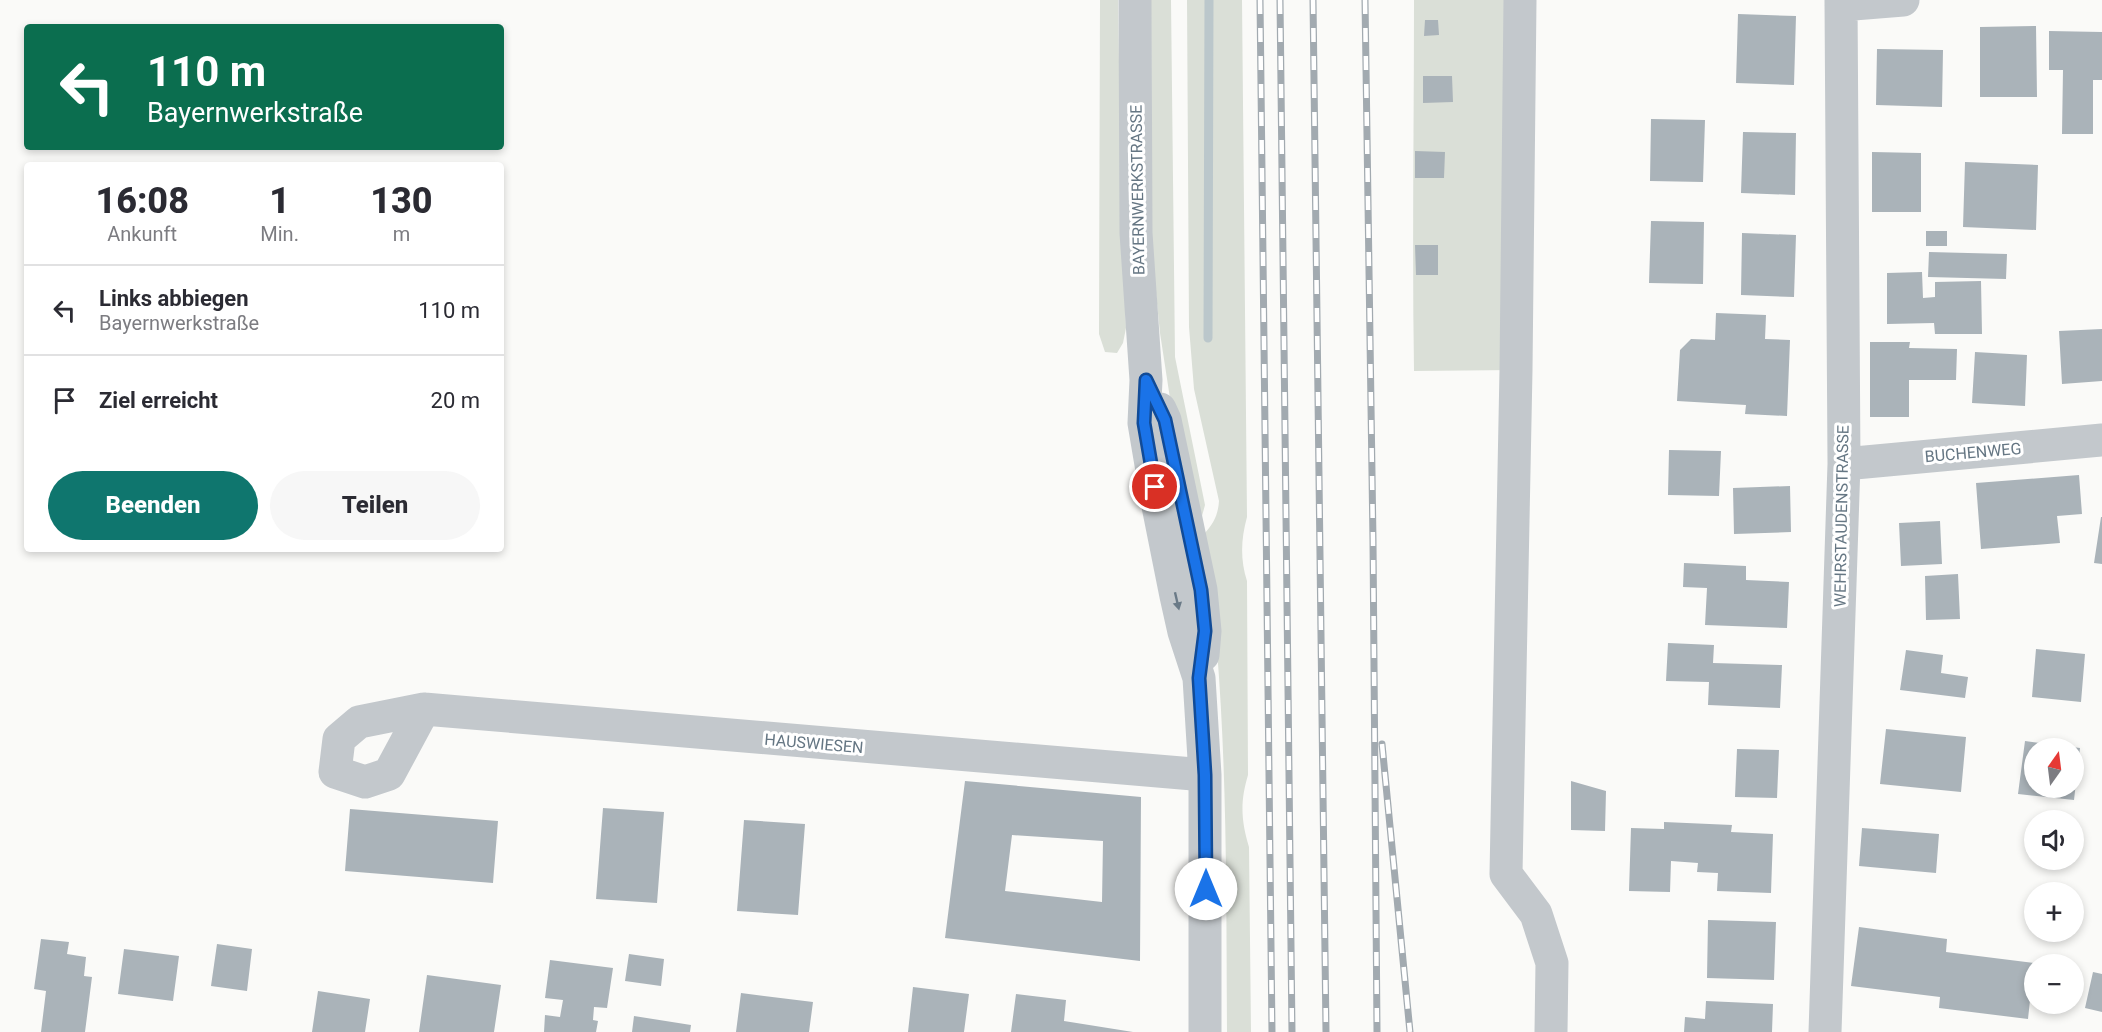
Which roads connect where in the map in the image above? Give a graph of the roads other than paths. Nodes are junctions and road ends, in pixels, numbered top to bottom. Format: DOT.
graph roads {
  1 [pos="1135,0"];
  2 [pos="1520,0"];
  3 [pos="1903,0"];
  4 [pos="1840,2"];
  5 [pos="2102,440"];
  6 [pos="1844,464"];
  7 [pos="424,709"];
  8 [pos="1205,775"];
  9 [pos="1205,1032"];
  10 [pos="1551,1032"];
  11 [pos="1826,1032"];
  1 -- 8 [label="street, BAYERNWERKSTRASSE"];
  2 -- 10 [label="street"];
  3 -- 4 [label="street"];
  4 -- 6 [label="street, WEHRSTAUDENSTRASSE"];
  5 -- 6 [label="street, BUCHENWEG"];
  6 -- 11 [label="street, WEHRSTAUDENSTRASSE"];
  7 -- 8 [label="street, HAUSWIESEN"];
  8 -- 9 [label="street, BAYERNWERKSTRASSE"];
}
